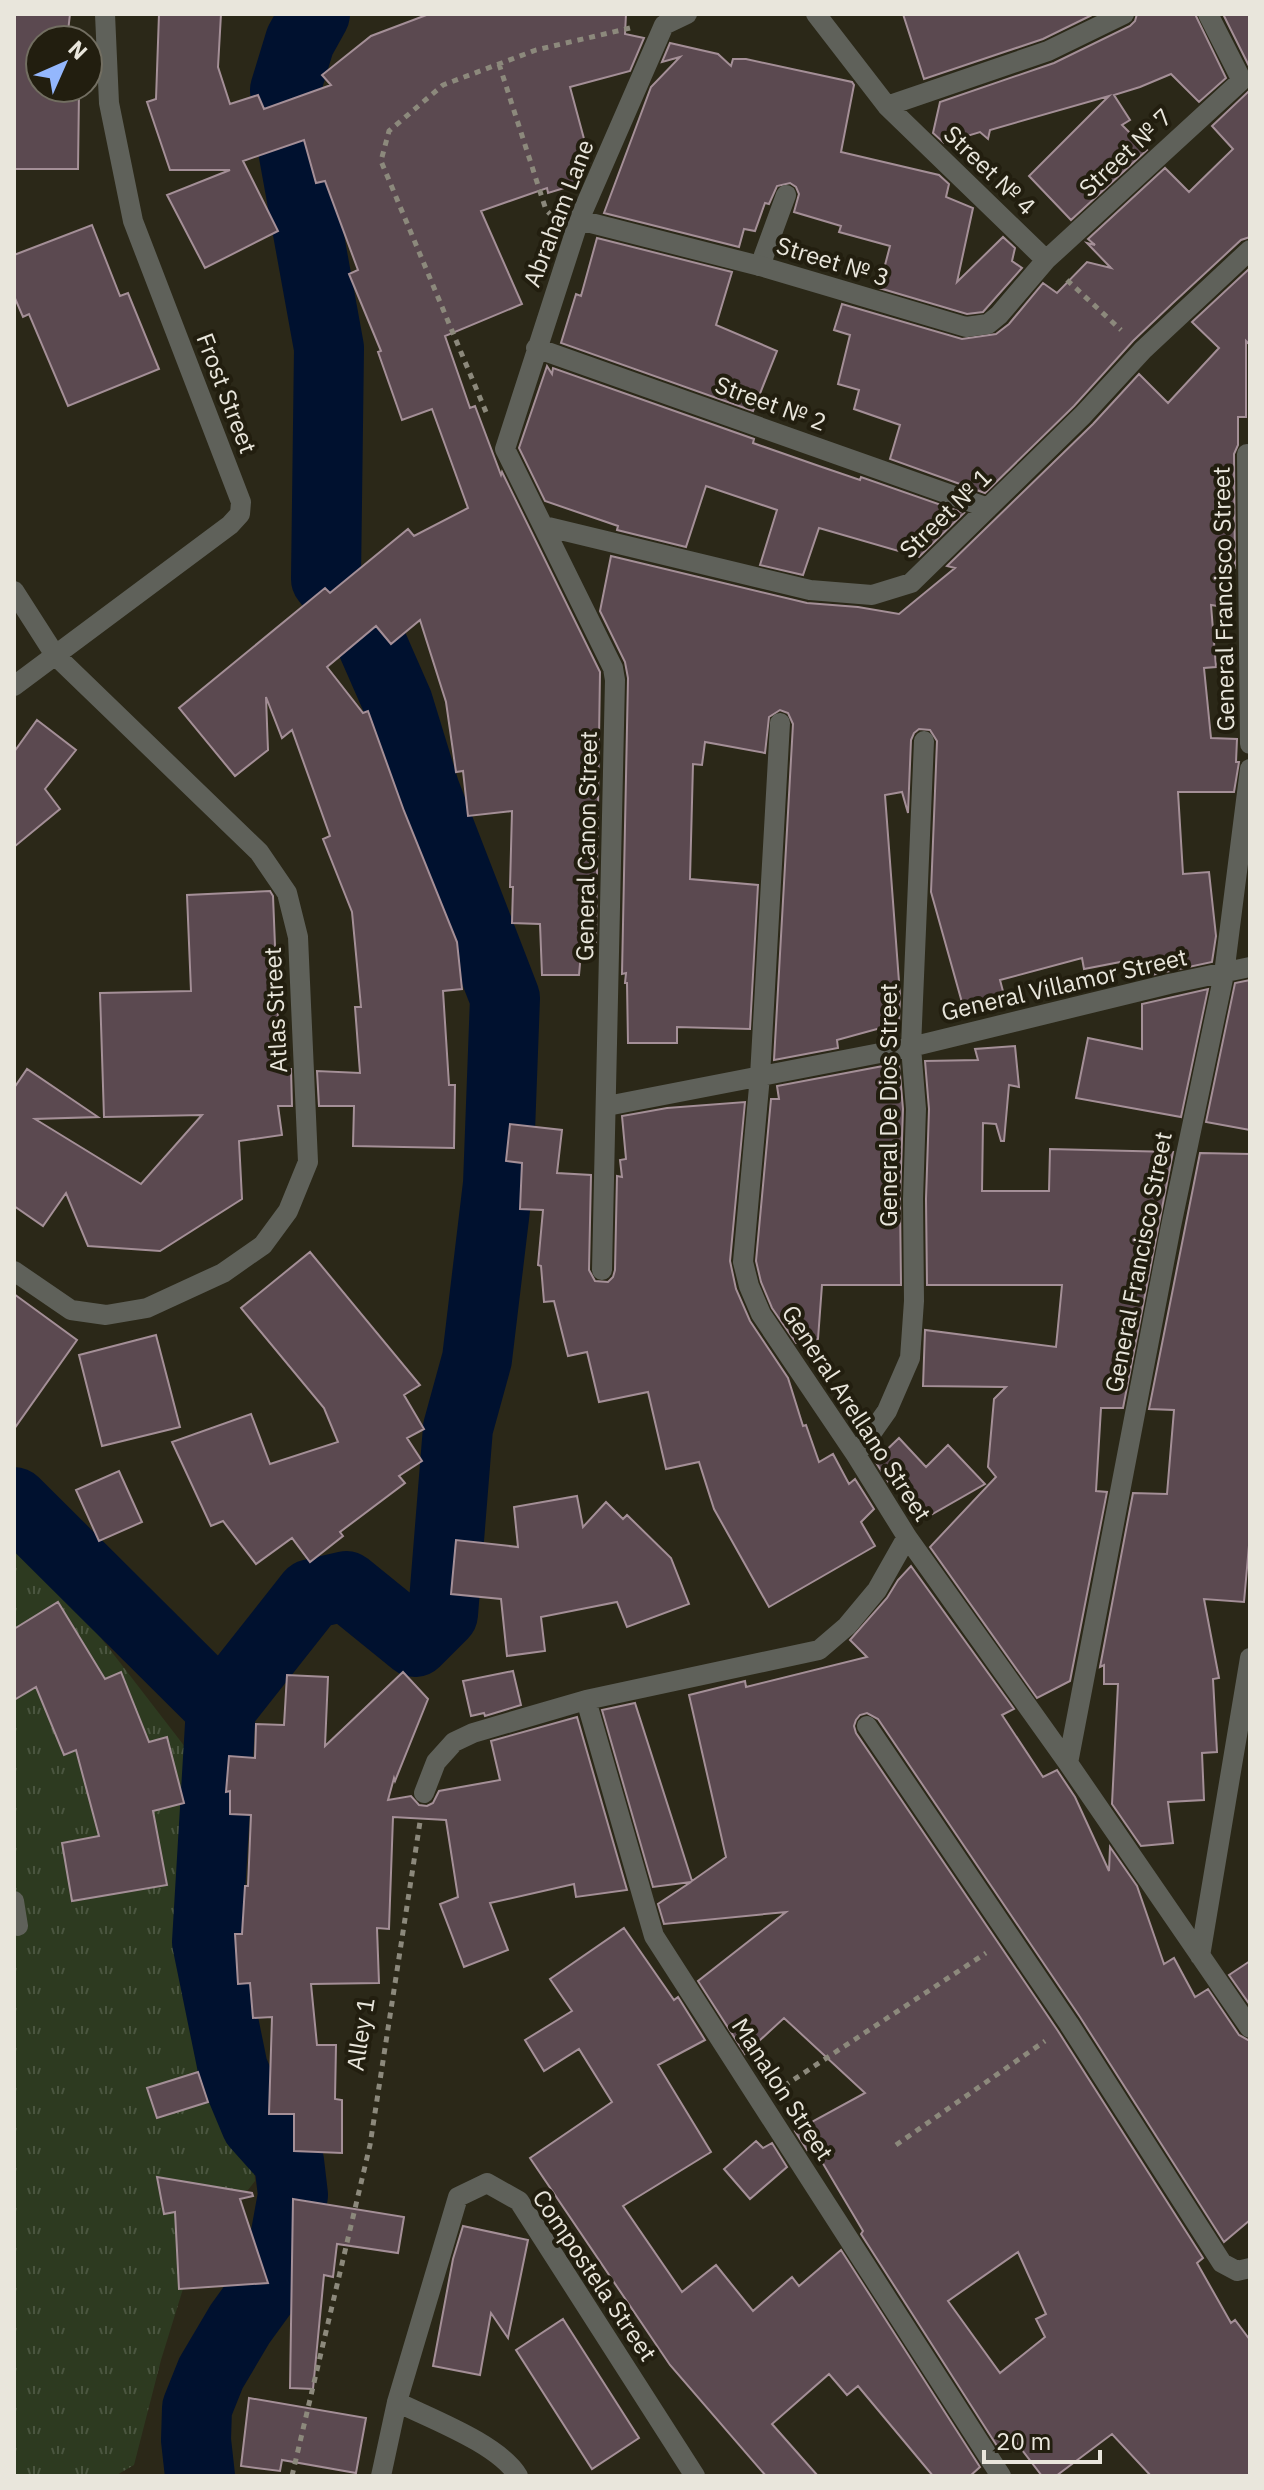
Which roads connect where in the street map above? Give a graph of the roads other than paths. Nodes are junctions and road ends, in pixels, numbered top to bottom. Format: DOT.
graph roads {
  1 [pos="105,14"];
  2 [pos="687,14"];
  3 [pos="816,14"];
  4 [pos="1124,14"];
  5 [pos="1208,14"];
  6 [pos="887,106"];
  7 [pos="786,195"];
  8 [pos="579,220"];
  9 [pos="1250,250"];
  10 [pos="1046,260"];
  11 [pos="760,266"];
  12 [pos="536,348"];
  13 [pos="505,449"];
  14 [pos="1247,454"];
  15 [pos="988,508"];
  16 [pos="544,526"];
  17 [pos="14,591"];
  18 [pos="55,655"];
  19 [pos="14,686"];
  20 [pos="780,723"];
  21 [pos="924,741"];
  22 [pos="1250,744"];
  23 [pos="1250,769"];
  24 [pos="1250,967"];
  25 [pos="1224,974"];
  26 [pos="911,1047"];
  27 [pos="760,1076"];
  28 [pos="607,1106"];
  29 [pos="602,1270"];
  30 [pos="14,1271"];
  31 [pos="856,1455"];
  32 [pos="907,1537"];
  33 [pos="1250,1658"];
  34 [pos="586,1700"];
  35 [pos="867,1726"];
  36 [pos="1068,1763"];
  37 [pos="424,1793"];
  38 [pos="14,1901"];
  39 [pos="18,1926"];
  40 [pos="1200,1956"];
  41 [pos="1250,2028"];
  42 [pos="1244,2270"];
  43 [pos="397,2402"];
  44 [pos="381,2476"];
  45 [pos="518,2476"];
  46 [pos="695,2476"];
  47 [pos="1001,2476"];
  1 -- 18 [label="street, Frost Street"];
  2 -- 8 [label="street, Abraham Lane"];
  3 -- 6 [label="street, Street № 4"];
  4 -- 6 [label="street"];
  5 -- 10 [label="street, Street № 7"];
  6 -- 10 [label="street, Street № 4"];
  7 -- 11 [label="street"];
  8 -- 11 [label="street, Street № 3"];
  8 -- 12 [label="street, Abraham Lane"];
  9 -- 15 [label="street, Street № 1"];
  10 -- 11 [label="street, Street № 3"];
  12 -- 13 [label="street, Abraham Lane"];
  12 -- 15 [label="street, Street № 2"];
  13 -- 16 [label="street, General Canon Street"];
  14 -- 22 [label="street, General Francisco Street"];
  15 -- 16 [label="street, Street № 1"];
  16 -- 28 [label="street, General Canon Street"];
  17 -- 18 [label="street, Atlas Street"];
  18 -- 19 [label="street, Frost Street"];
  18 -- 30 [label="street, Atlas Street"];
  20 -- 27 [label="street, General Arellano Street"];
  21 -- 26 [label="street, General De Dios Street"];
  23 -- 25 [label="street, General Francisco Street"];
  24 -- 25 [label="street, General Villamor Street"];
  25 -- 26 [label="street, General Villamor Street"];
  25 -- 36 [label="street, General Francisco Street"];
  26 -- 27 [label="street, General Villamor Street"];
  26 -- 31 [label="street, General De Dios Street"];
  27 -- 28 [label="street, General Villamor Street"];
  27 -- 31 [label="street, General Arellano Street"];
  28 -- 29 [label="street, General Canon Street"];
  31 -- 32 [label="street, General Arellano Street"];
  32 -- 34 [label="street"];
  32 -- 36 [label="street, General Arellano Street"];
  33 -- 40 [label="street"];
  34 -- 37 [label="street"];
  34 -- 47 [label="street, Manalon Street"];
  35 -- 42 [label="street"];
  36 -- 40 [label="street, General Arellano Street"];
  38 -- 39 [label="street"];
  40 -- 41 [label="street, General Arellano Street"];
  43 -- 44 [label="street, Compostela Street"];
  43 -- 45 [label="street"];
  43 -- 46 [label="street, Compostela Street"];
}
